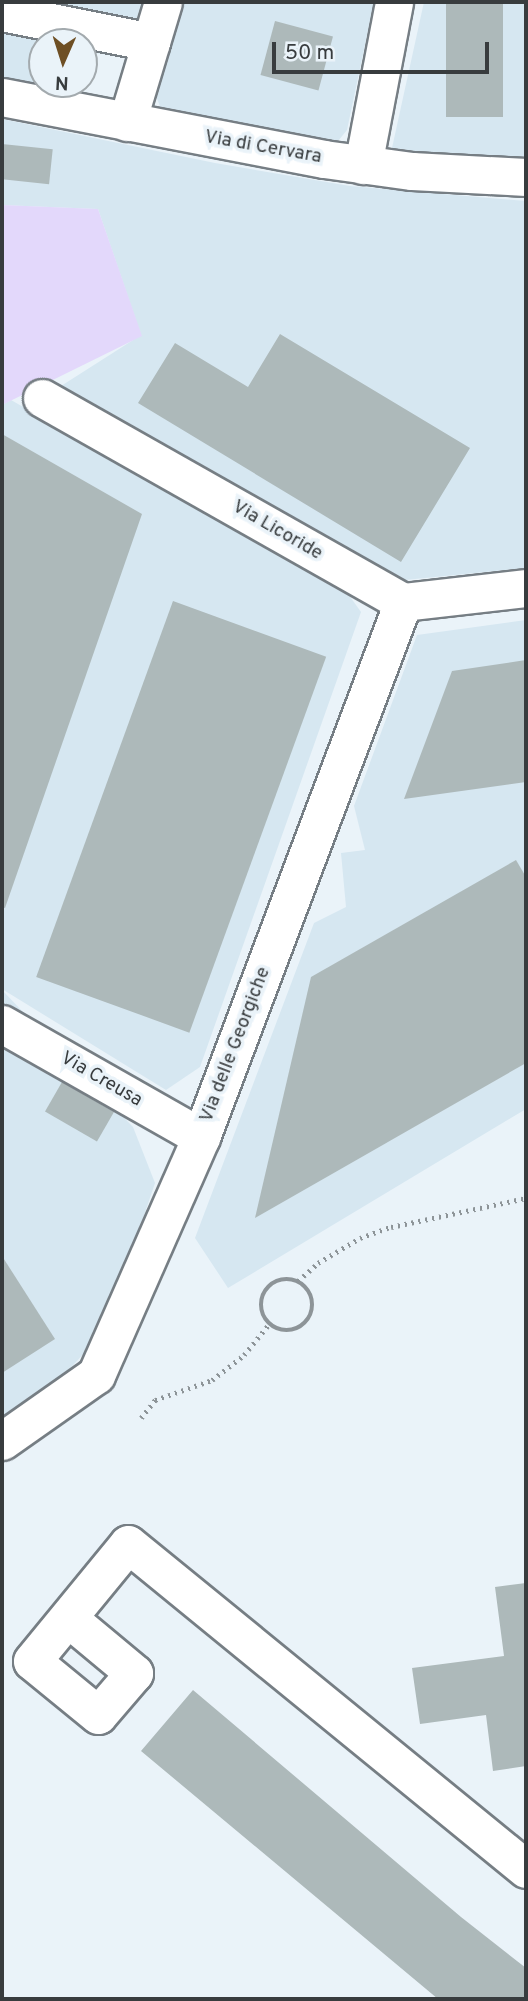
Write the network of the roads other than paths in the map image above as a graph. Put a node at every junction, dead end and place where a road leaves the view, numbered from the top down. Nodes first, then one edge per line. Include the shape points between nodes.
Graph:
1 (163, 2) edge
2 (394, 2) edge
3 (2, 12) edge
4 (151, 42) junction
5 (2, 97) edge
6 (127, 122) junction
7 (363, 165) junction
8 (526, 177) edge
9 (42, 398) dead end
10 (526, 587) edge
11 (403, 603) junction
12 (2, 1024) edge
13 (201, 1137) junction
14 (2, 1441) edge
15 (68, 1618) dead end
16 (526, 1869) edge

1 - 4 street
2 - 7 street
3 - 4 street
4 - 6 street
5 - 6 street, Via di Cervara
6 - 7 street, Via di Cervara
7 - 8 street, Via di Cervara
9 - 11 street, Via Licoride
10 - 11 street
11 - 13 street, Via delle Georgiche
12 - 13 street, Via Creusa
13 - 14 street, Via delle Georgiche via 96,1375
15 - 16 street via 128,1544

